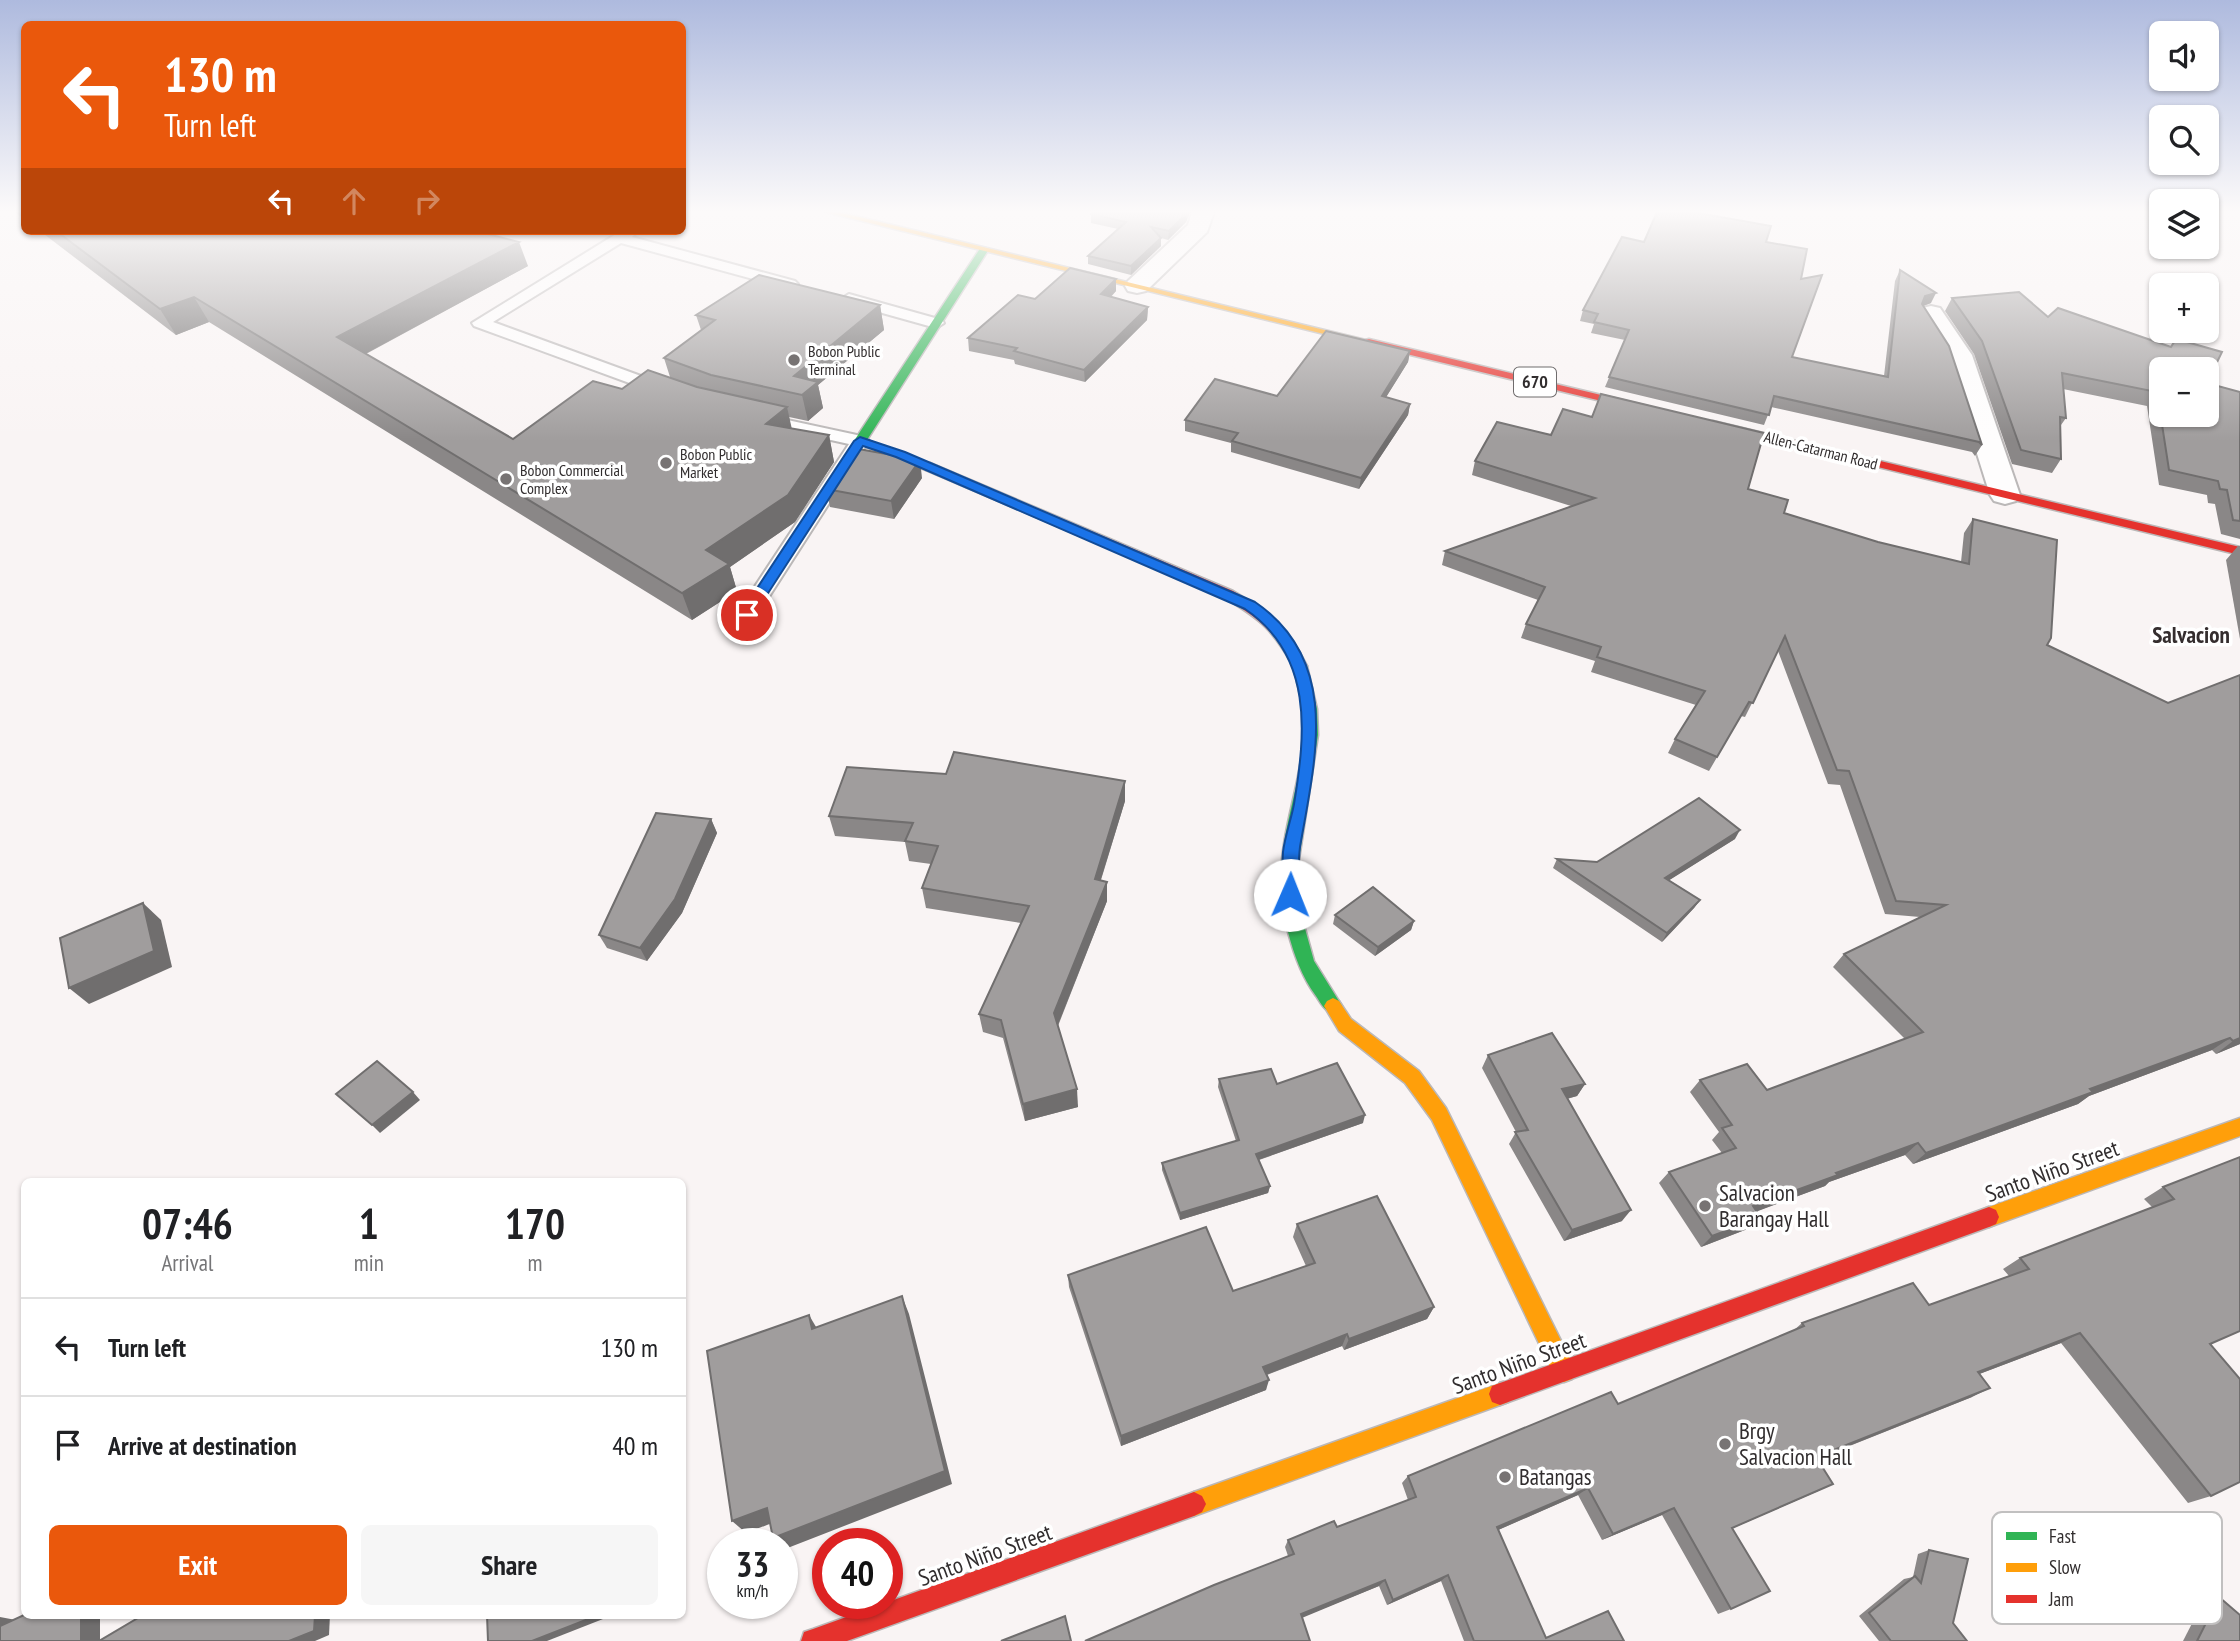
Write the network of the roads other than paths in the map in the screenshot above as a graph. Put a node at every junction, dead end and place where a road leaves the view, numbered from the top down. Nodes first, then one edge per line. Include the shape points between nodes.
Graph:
1 (537, 289) edge
2 (958, 289) edge
3 (1148, 289) edge
4 (831, 295) edge
5 (1931, 313) edge
6 (936, 323) junction
7 (684, 397) edge
8 (1666, 413) edge
9 (742, 414) edge
10 (1693, 420) edge
11 (860, 441) junction
12 (2005, 495) junction
13 (2240, 551) edge
14 (747, 615) dead end
15 (2240, 1127) edge
16 (1564, 1371) junction
17 (813, 1641) edge

1 - 7 lane via 480,323
2 - 6 street
3 - 8 street, 670
4 - 6 lane
5 - 12 street via 1959,355
6 - 11 street
9 - 11 lane
10 - 12 street, Allen-Catarman Road
11 - 14 lane
11 - 16 street via 1228,594 1268,618 1281,632 1299,664 1310,715 1289,880 1308,969 1345,1025 1412,1077 1439,1114
12 - 13 street, Allen-Catarman Road
15 - 16 street, Santo Niño Street
16 - 17 street, Santo Niño Street

